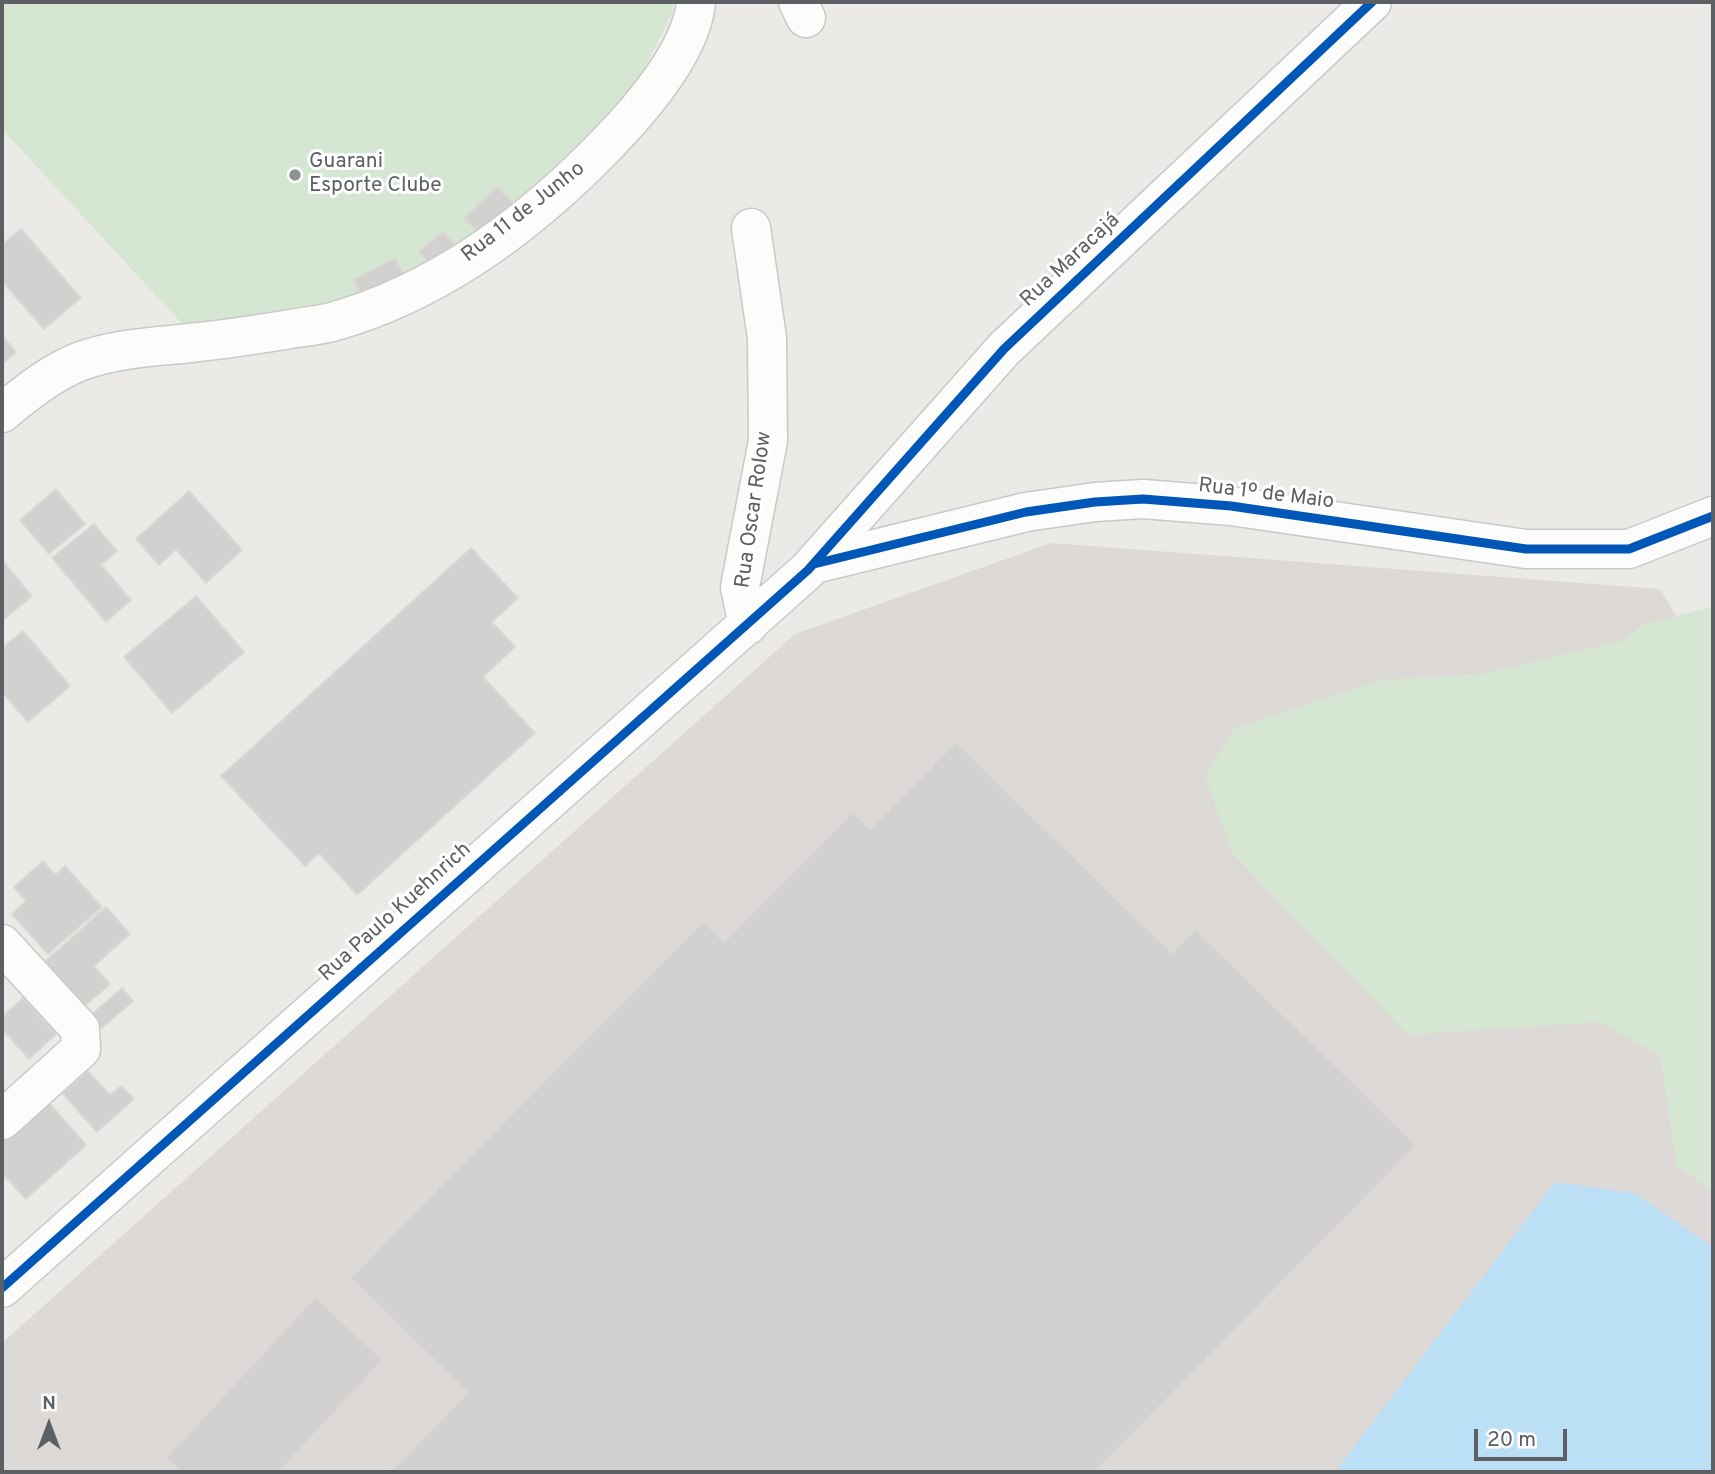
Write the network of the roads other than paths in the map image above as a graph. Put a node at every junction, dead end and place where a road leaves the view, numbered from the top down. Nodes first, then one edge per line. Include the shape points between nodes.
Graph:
1 (696, 2) edge
2 (1372, 2) edge
3 (751, 228) dead end
4 (2, 413) edge
5 (1713, 516) edge
6 (814, 564) junction
7 (748, 625) junction
8 (2, 944) edge
9 (2, 1120) edge
10 (2, 1288) edge

1 - 4 street, Rua 11 de Junho via 671,66 637,114 570,183 487,248 440,276 390,303 330,322 116,351 79,362
2 - 6 street, Rua Maracajá via 1004,349
3 - 7 street, Rua Oscar Rolow via 767,338 768,441 740,587
5 - 6 street, Rua 1º de Maio via 1629,549 1526,549 1231,506 1119,500 1026,512
6 - 7 street, Rua Paulo Kuehnrich
7 - 10 street, Rua Paulo Kuehnrich
8 - 9 street via 80,1029 82,1039 81,1049

